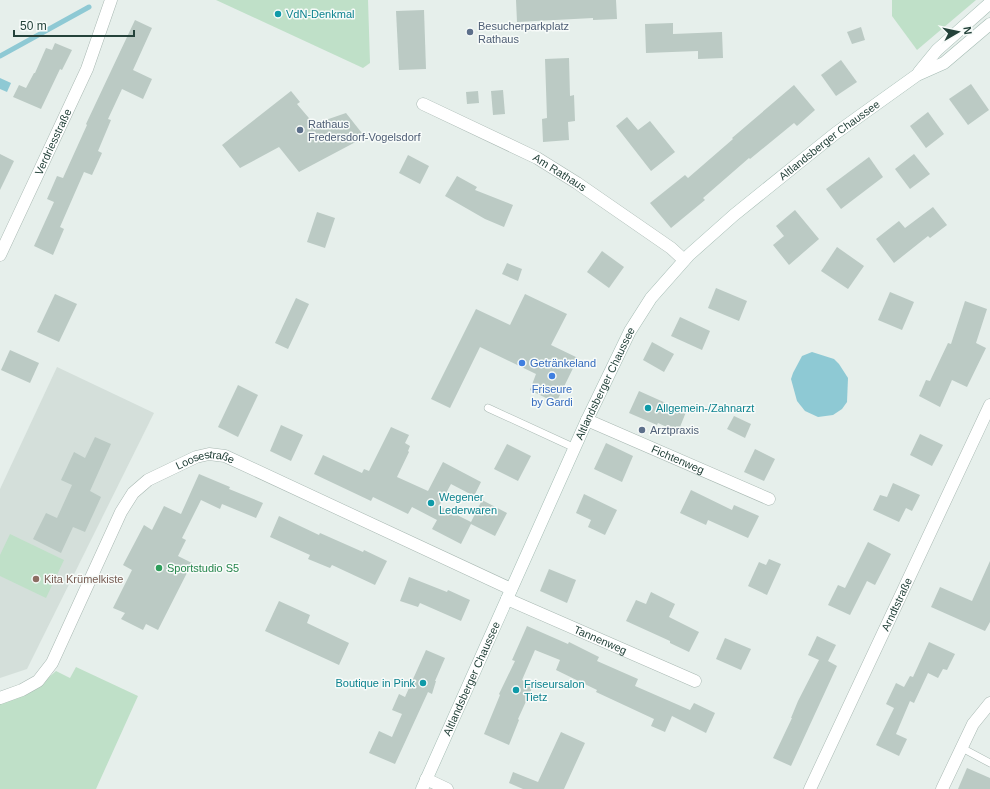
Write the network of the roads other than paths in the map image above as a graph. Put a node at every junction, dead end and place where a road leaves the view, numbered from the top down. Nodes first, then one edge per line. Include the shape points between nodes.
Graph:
1 (111, 0) edge
2 (990, 3) edge
3 (990, 24) edge
4 (917, 75) junction
5 (423, 104) dead end
6 (0, 255) edge
7 (684, 260) junction
8 (990, 405) edge
9 (488, 408) dead end
10 (588, 420) junction
11 (987, 422) edge
12 (575, 448) junction
13 (769, 500) dead end
14 (509, 594) junction
15 (695, 681) dead end
16 (0, 698) edge
17 (990, 703) edge
18 (962, 748) junction
19 (990, 763) edge
20 (424, 784) edge
21 (447, 789) edge
22 (810, 789) edge
23 (942, 789) edge

1 - 6 street, Verdriesstraße via 87,70
2 - 4 street, Altlandsberger Chaussee via 938,50
3 - 4 street, Altlandsberger Chaussee via 944,63
4 - 7 street, Altlandsberger Chaussee via 836,133 734,215
5 - 7 street, Am Rathaus via 558,171 671,248
7 - 10 street, Altlandsberger Chaussee via 651,298 630,330
8 - 11 street, Arndtstraße
9 - 12 lane
10 - 12 street, Altlandsberger Chaussee
10 - 13 street, Fichtenweg
11 - 22 street, Arndtstraße
12 - 14 street, Altlandsberger Chaussee
14 - 15 street, Tannenweg
14 - 16 street, Loosestraße via 225,456 209,454 196,457 148,480 133,493 121,512 52,663 38,681
14 - 20 street, Altlandsberger Chaussee
17 - 18 street via 973,724
18 - 19 lane
18 - 23 street
20 - 21 street

